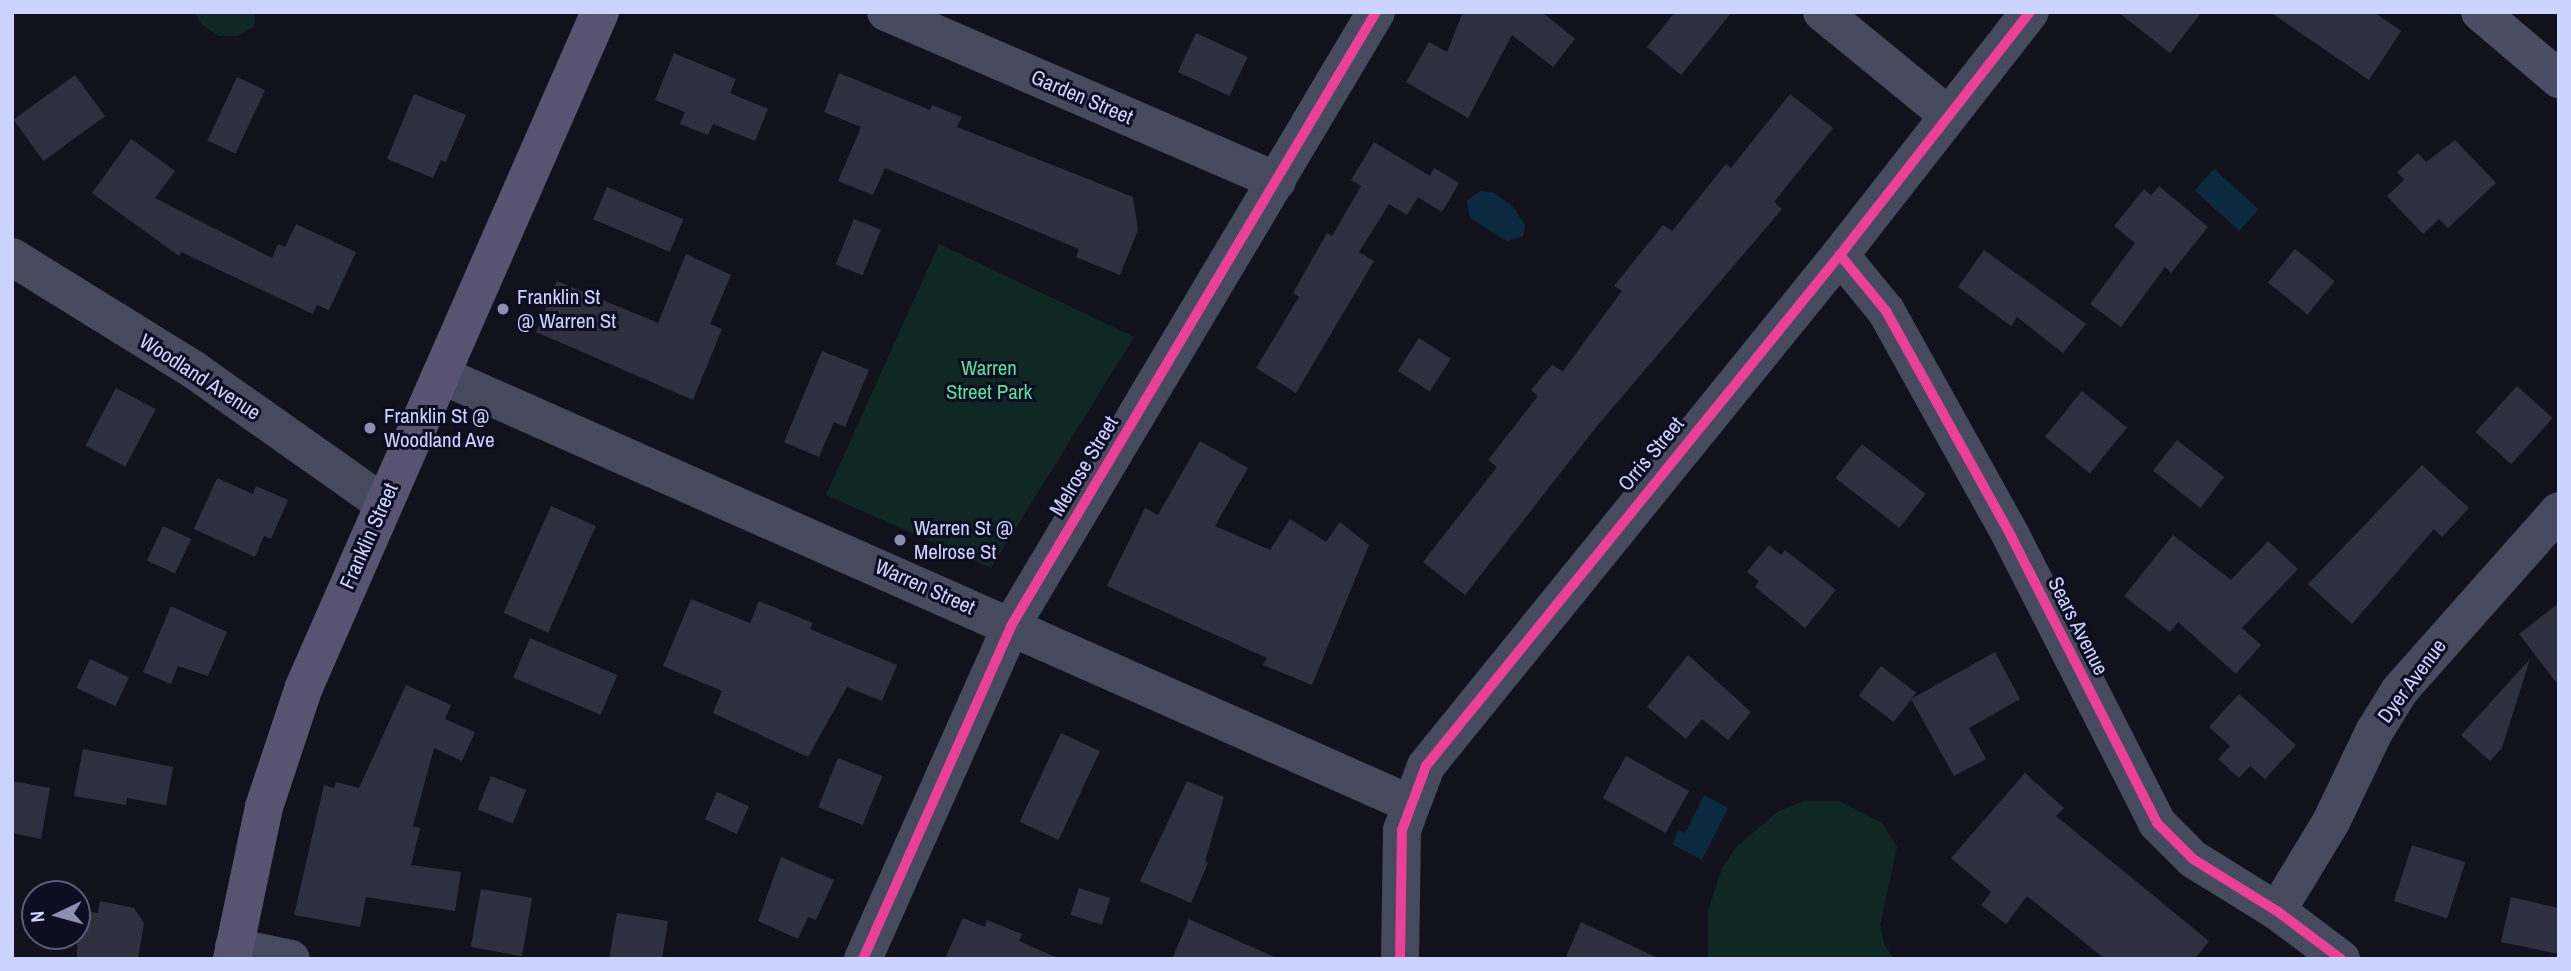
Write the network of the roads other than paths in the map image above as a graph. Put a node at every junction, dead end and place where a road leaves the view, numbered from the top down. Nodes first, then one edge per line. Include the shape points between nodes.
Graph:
1 (600, 12) edge
2 (886, 12) edge
3 (1376, 12) edge
4 (1822, 12) edge
5 (2030, 12) edge
6 (2480, 12) edge
7 (2559, 79) edge
8 (1948, 115) junction
9 (1277, 181) junction
10 (1840, 255) junction
11 (20, 271) edge
12 (441, 375) junction
13 (384, 504) junction
14 (2559, 511) edge
15 (1011, 626) junction
16 (1408, 803) junction
17 (2277, 911) junction
18 (233, 953) edge
19 (291, 959) edge
20 (863, 959) edge
21 (1400, 959) edge
22 (2341, 959) edge

1 - 12 main road, Franklin Street
2 - 9 street, Garden Street
3 - 9 street, Melrose Street
4 - 8 street
5 - 8 street, Orris Street
6 - 7 main road
8 - 10 street, Orris Street
9 - 15 street, Melrose Street
10 - 16 street, Orris Street via 1457,725 1426,766
10 - 17 street, Sears Avenue via 1893,323 2011,536 2157,823 2193,859
11 - 13 street, Woodland Avenue via 194,370
12 - 13 main road, Franklin Street
12 - 15 street, Warren Street
13 - 18 main road, Franklin Street via 288,729 264,807
14 - 17 street, Dyer Avenue via 2400,690 2374,732 2331,822
15 - 16 street, Warren Street
15 - 20 street, Melrose Street
16 - 21 street, Orris Street via 1401,840
17 - 22 street, Sears Avenue
18 - 19 street

